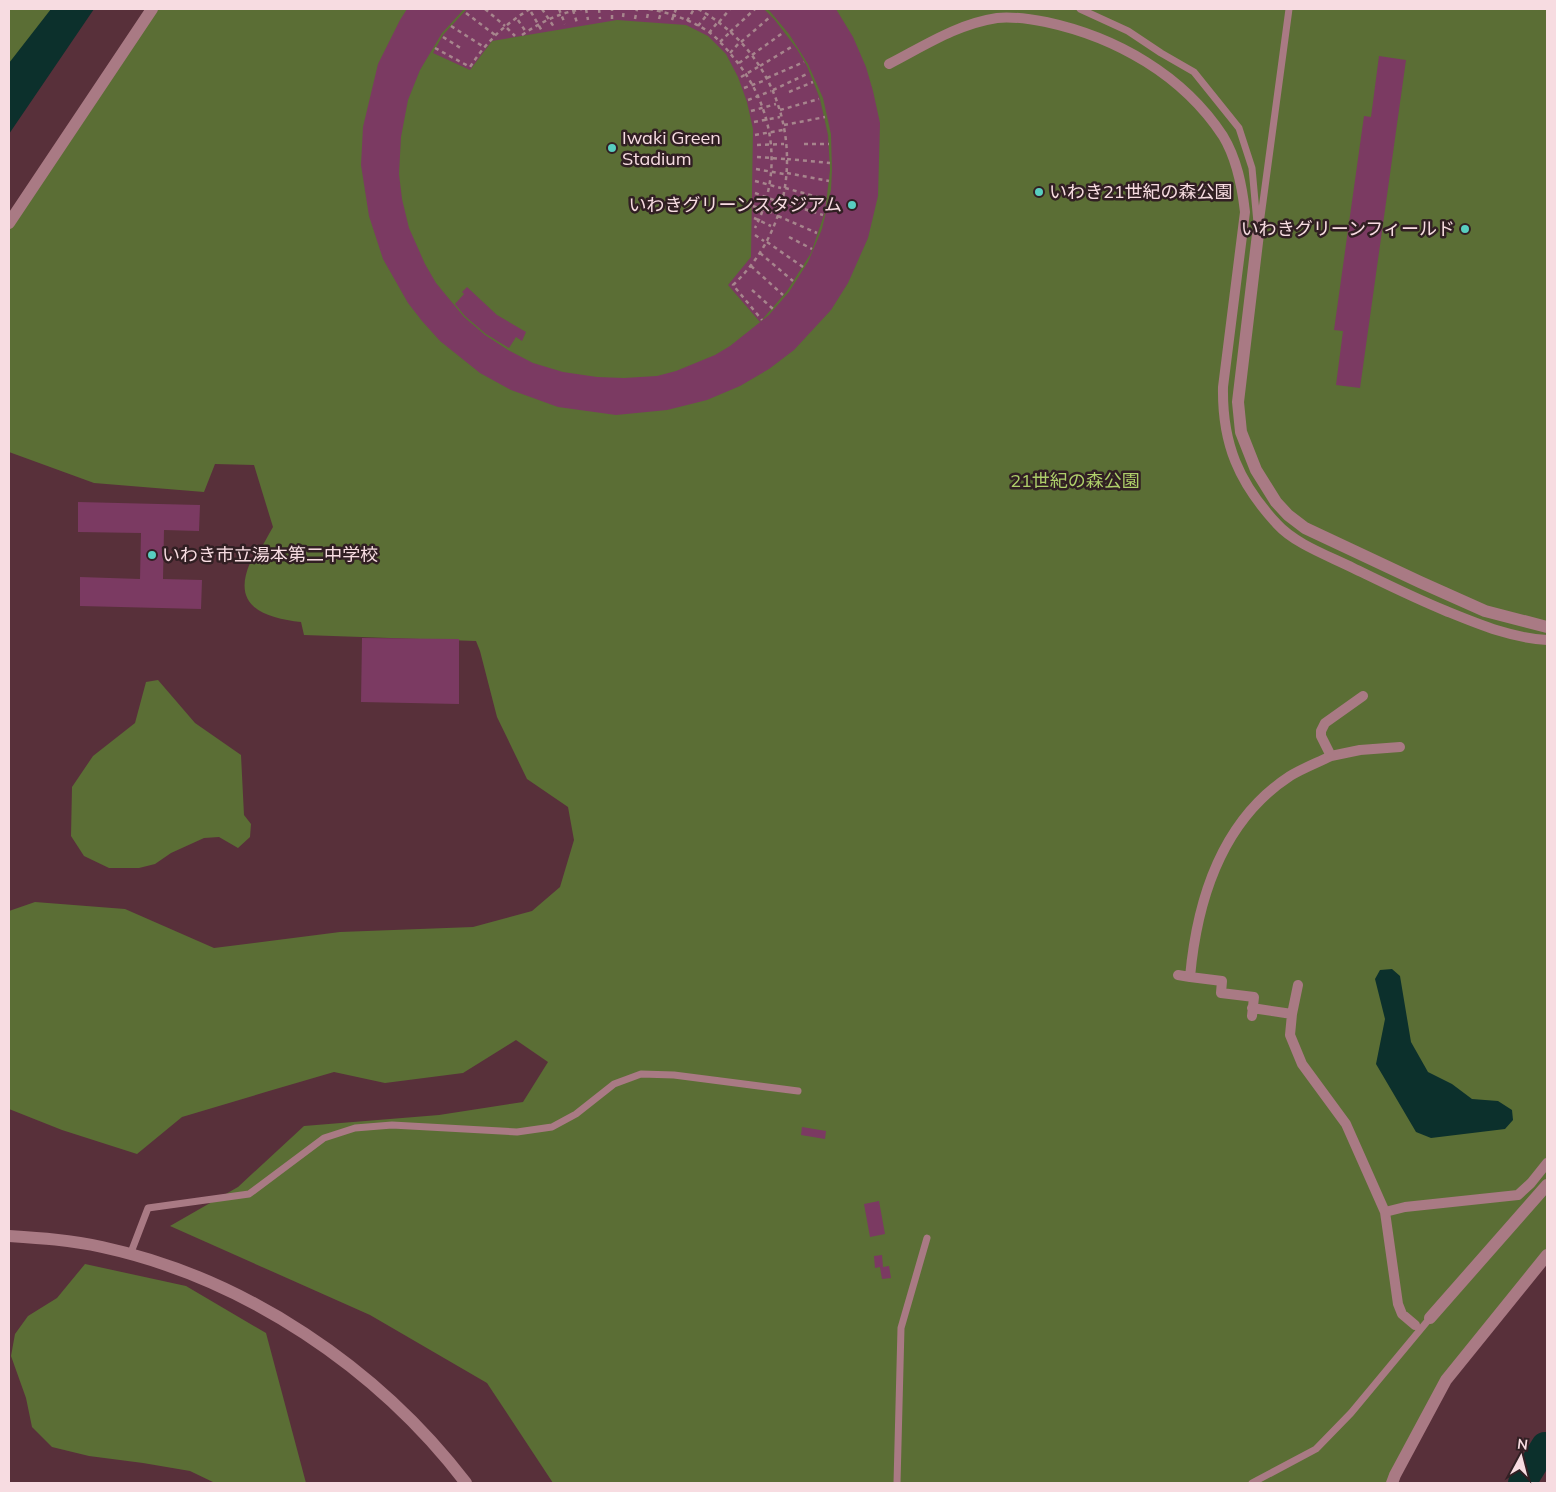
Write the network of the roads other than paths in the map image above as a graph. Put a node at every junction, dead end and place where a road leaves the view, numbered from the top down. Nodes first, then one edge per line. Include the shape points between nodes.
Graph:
1 (152, 9) edge
2 (1080, 9) edge
3 (1289, 9) edge
4 (889, 64) dead end
5 (9, 222) edge
6 (1258, 234) junction
7 (1547, 627) edge
8 (1547, 640) edge
9 (1363, 696) dead end
10 (1400, 747) dead end
11 (1331, 756) junction
12 (1178, 975) dead end
13 (1190, 977) junction
14 (1298, 985) dead end
15 (1292, 1014) junction
16 (798, 1091) dead end
17 (1547, 1162) edge
18 (1547, 1185) edge
19 (1385, 1212) junction
20 (9, 1236) edge
21 (927, 1238) dead end
22 (130, 1255) junction
23 (1547, 1255) edge
24 (1430, 1318) joint
25 (1415, 1325) dead end
26 (466, 1483) edge
27 (897, 1483) edge
28 (1252, 1483) edge
29 (1392, 1483) edge

1 - 5 street
2 - 6 lane via 1128,31 1194,72 1239,128 1252,168
3 - 6 lane
4 - 8 street via 967,24 998,18 1027,19 1084,32 1115,45 1152,64 1195,99 1224,138 1242,183 1245,212 1223,408 1229,444 1248,488 1278,526 1334,559 1471,622 1517,636
6 - 7 street via 1238,402 1241,432 1256,470 1276,502 1306,528 1420,582 1485,611
9 - 11 street via 1325,724 1321,731
10 - 11 street
11 - 13 street via 1273,789 1230,838 1206,888
12 - 13 street
13 - 15 street via 1222,981 1220,993 1254,997 1252,1012
14 - 15 street
15 - 19 street via 1290,1035 1302,1064 1346,1124
16 - 22 lane via 674,1075 641,1074 614,1084 576,1114 552,1127 516,1132 392,1126 356,1128 324,1138 249,1194 148,1208
17 - 19 street via 1518,1195
18 - 24 street
19 - 25 street via 1398,1304 1402,1314
20 - 22 street via 60,1239
21 - 27 lane via 901,1328
22 - 26 street via 208,1282 300,1331 344,1361 385,1396 422,1432
23 - 29 street via 1446,1380
24 - 28 lane via 1316,1449

